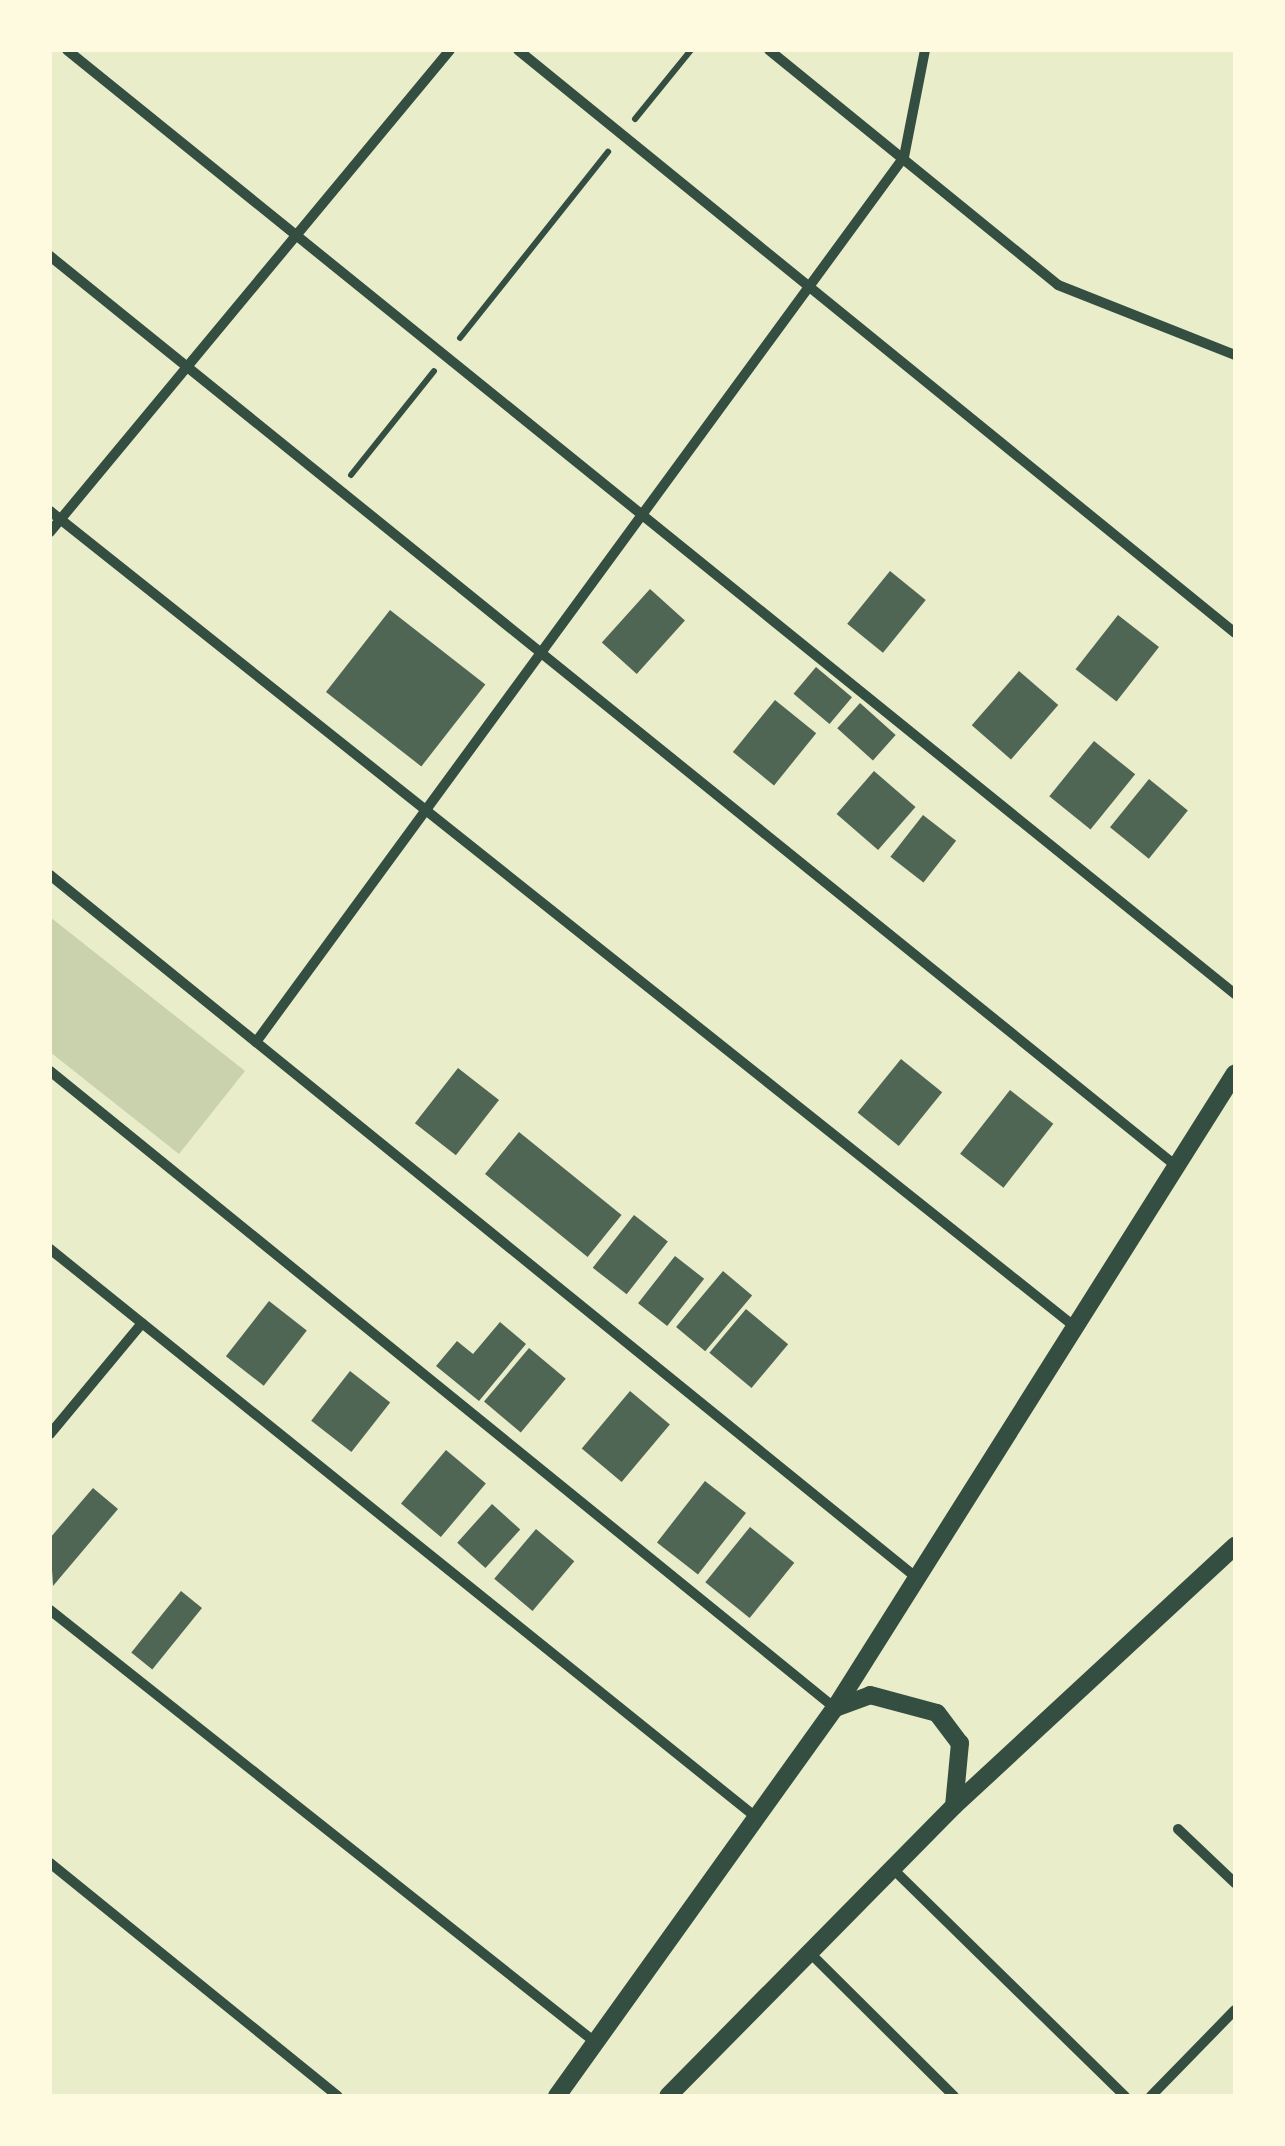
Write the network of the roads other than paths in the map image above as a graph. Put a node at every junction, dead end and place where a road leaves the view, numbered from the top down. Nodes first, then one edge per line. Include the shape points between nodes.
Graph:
1 (67, 50) edge
2 (450, 50) edge
3 (518, 50) edge
4 (769, 50) edge
5 (925, 50) edge
6 (904, 157) junction
7 (296, 235) junction
8 (50, 256) edge
9 (809, 288) junction
10 (1235, 355) edge
11 (187, 366) junction
12 (50, 511) edge
13 (642, 516) junction
14 (60, 519) junction
15 (50, 532) edge
16 (1235, 633) edge
17 (540, 651) junction
18 (427, 810) junction
19 (50, 874) edge
20 (1235, 994) edge
21 (256, 1042) junction
22 (50, 1071) edge
23 (1235, 1072) edge
24 (1176, 1166) junction
25 (50, 1249) edge
26 (142, 1323) junction
27 (1075, 1327) junction
28 (50, 1434) edge
29 (1235, 1546) edge
30 (917, 1578) junction
31 (50, 1610) edge
32 (835, 1708) junction
33 (954, 1806) junction
34 (752, 1814) junction
35 (1178, 1829) dead end
36 (50, 1864) edge
37 (895, 1871) junction
38 (1235, 1883) edge
39 (812, 1955) junction
40 (1235, 2010) edge
41 (591, 2039) junction
42 (338, 2096) edge
43 (558, 2096) edge
44 (668, 2096) edge
45 (954, 2096) edge
46 (1125, 2096) edge
47 (1151, 2096) edge

1 - 7 street
2 - 7 street
3 - 9 street
4 - 6 street
5 - 6 street
6 - 9 street
6 - 10 street via 1058,284
7 - 11 street
7 - 13 street
8 - 11 street
9 - 13 street
9 - 16 street
11 - 14 street
11 - 17 street
12 - 14 street
13 - 17 street
13 - 20 street
14 - 15 street
14 - 18 street
17 - 18 street
17 - 24 street
18 - 21 street
18 - 27 street
19 - 21 street
21 - 30 street
22 - 32 street
23 - 24 street
24 - 27 street
25 - 26 street
26 - 28 street
26 - 34 street
27 - 30 street
29 - 33 street
30 - 32 street
31 - 41 street
32 - 33 street via 870,1695 937,1713 960,1744
32 - 34 street
33 - 37 street
34 - 41 street
35 - 38 street
36 - 42 street
37 - 39 street
37 - 46 street
39 - 44 street
39 - 45 street
40 - 47 street
41 - 43 street

